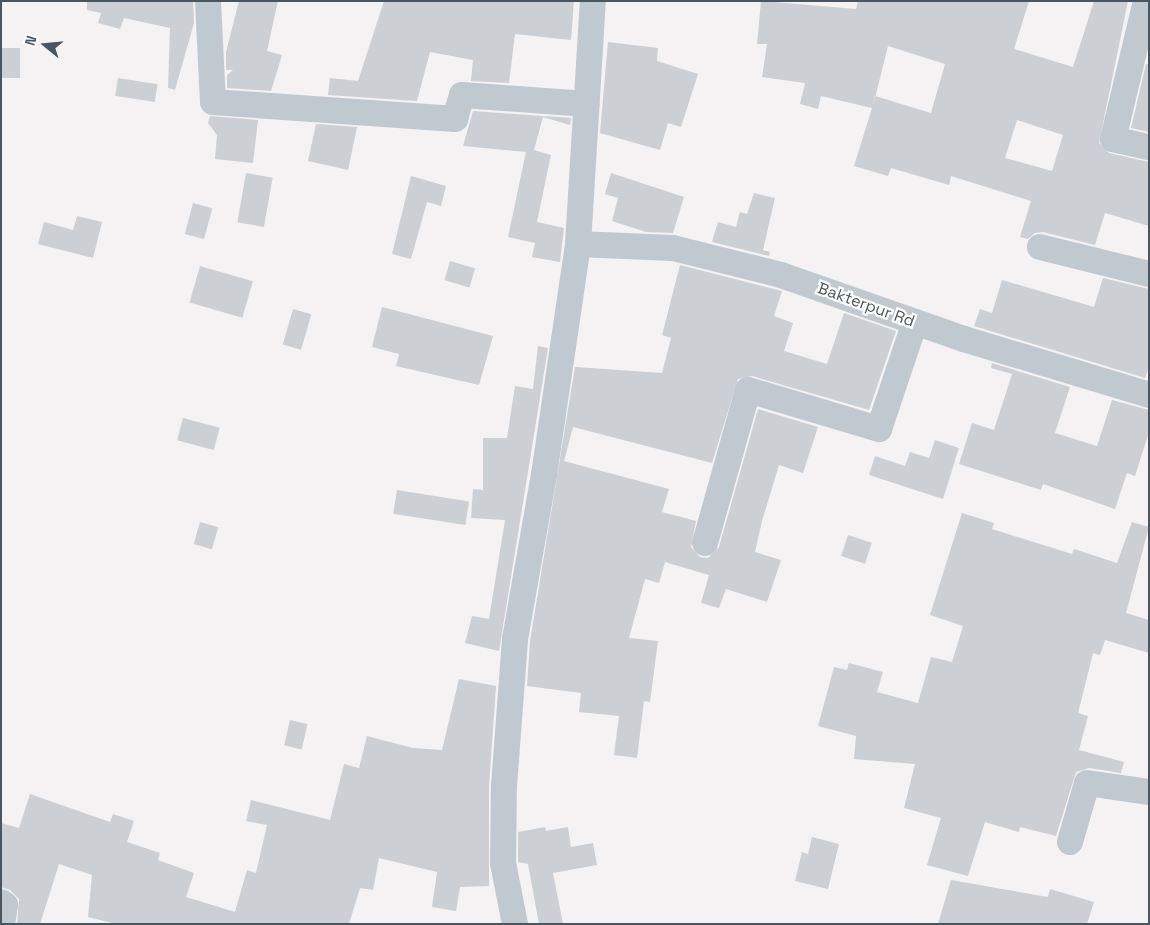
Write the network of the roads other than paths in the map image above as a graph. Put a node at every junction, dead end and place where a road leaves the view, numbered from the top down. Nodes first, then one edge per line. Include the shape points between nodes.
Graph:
1 (208, 1) edge
2 (593, 1) edge
3 (1146, 1) edge
4 (587, 104) junction
5 (1149, 147) edge
6 (578, 244) junction
7 (1040, 247) dead end
8 (1149, 274) edge
9 (915, 322) junction
10 (1149, 395) edge
11 (705, 543) dead end
12 (1149, 792) edge
13 (1070, 842) dead end
14 (1, 902) edge
15 (2, 924) edge
16 (515, 924) edge

1 - 4 street via 213,102 454,119 462,94
2 - 4 street
3 - 5 street via 1112,139
4 - 6 street
6 - 9 street, Bakterpur Rd via 673,248 781,274
6 - 16 street via 544,474 515,639 504,786 503,863
7 - 8 street
9 - 10 street, Bakterpur Rd
9 - 11 street via 879,429 748,390
12 - 13 street via 1087,783
14 - 15 street via 5,905

